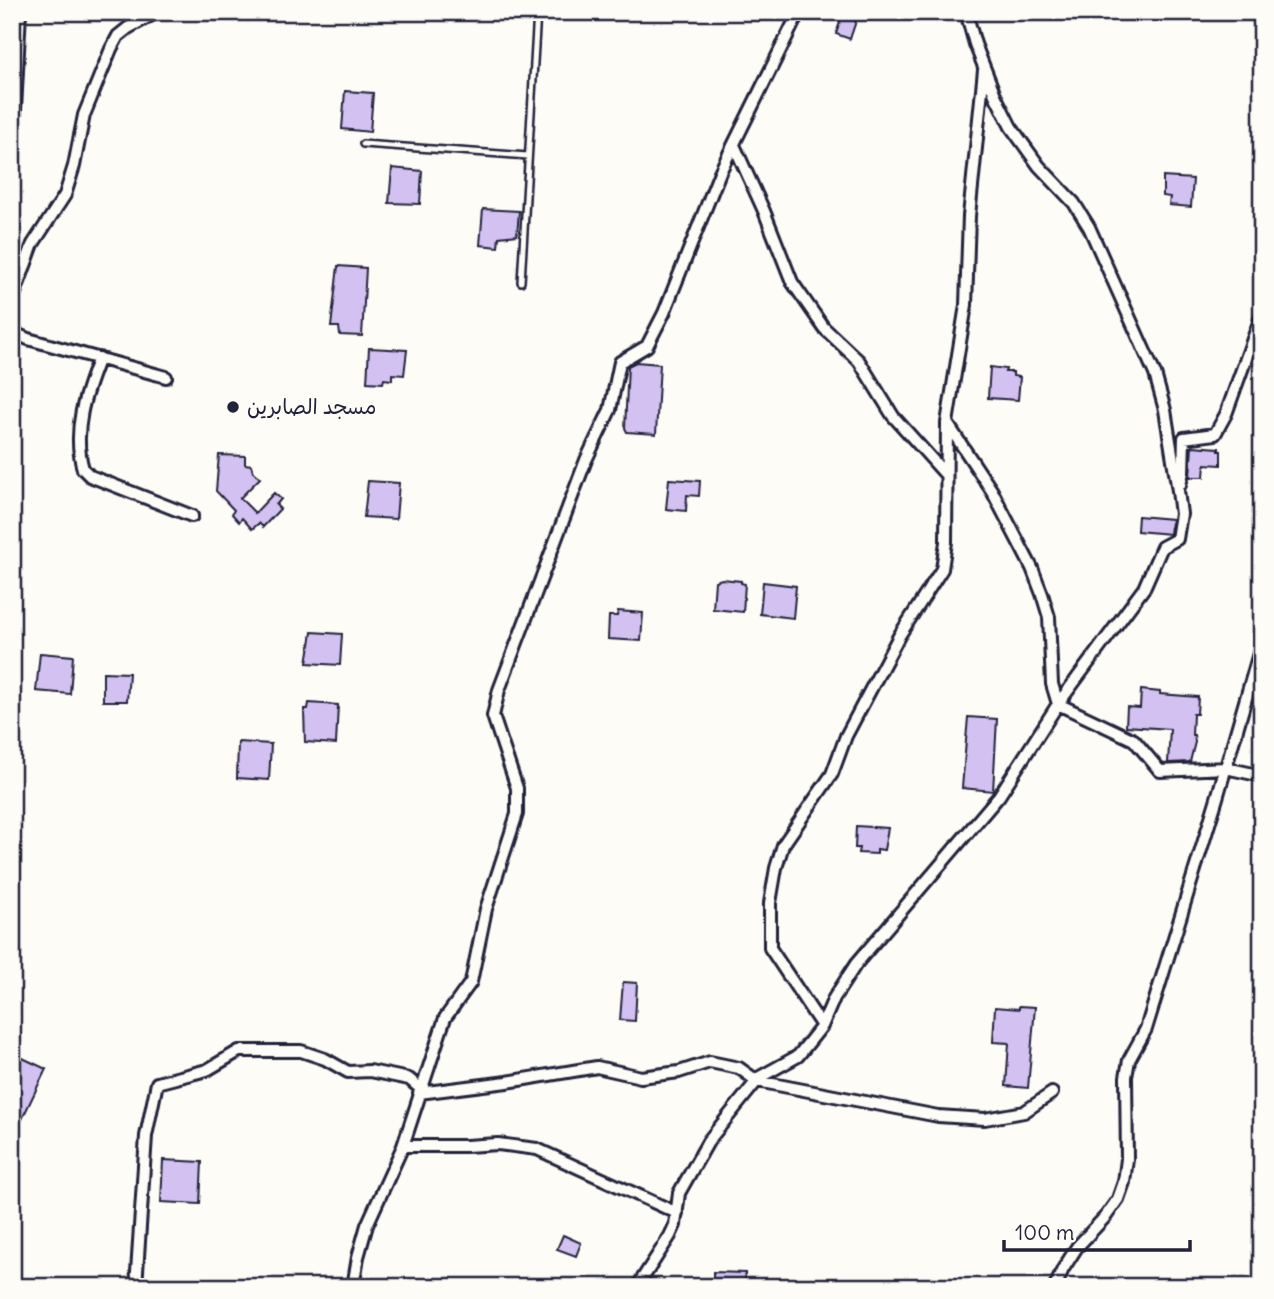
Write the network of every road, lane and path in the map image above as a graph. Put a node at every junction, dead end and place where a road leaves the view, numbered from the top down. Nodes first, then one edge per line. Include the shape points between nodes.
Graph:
1 (20, 12) edge
2 (157, 12) edge
3 (537, 12) edge
4 (799, 12) edge
5 (966, 12) edge
6 (985, 68) junction
7 (363, 144) dead end
8 (734, 145) junction
9 (528, 156) junction
10 (12, 167) edge
11 (521, 282) dead end
12 (12, 301) edge
13 (1262, 314) edge
14 (12, 332) edge
15 (99, 358) junction
16 (166, 377) dead end
17 (947, 423) junction
18 (946, 475) junction
19 (1178, 491) junction
20 (192, 516) dead end
21 (1262, 643) edge
22 (1058, 704) junction
23 (1226, 768) junction
24 (1262, 775) edge
25 (822, 1026) junction
26 (757, 1081) junction
27 (420, 1091) junction
28 (1052, 1093) dead end
29 (403, 1146) junction
30 (677, 1213) junction
31 (136, 1287) edge
32 (353, 1287) edge
33 (637, 1287) edge
34 (1055, 1287) edge

1 - 10 street
2 - 12 street via 118,36 111,49 84,115 65,195 33,244
3 - 9 lane
4 - 8 street
5 - 6 street
6 - 17 street via 969,216 966,305
6 - 19 street via 1011,127 1074,204 1099,250 1155,374
7 - 9 lane
8 - 18 street via 792,282 824,328 859,361 893,416
8 - 27 street via 647,346 620,362 610,410 586,460 499,690 493,716 517,788 517,814 486,909 471,982 445,1018
9 - 11 lane
13 - 19 street via 1215,434 1184,438
14 - 15 street
15 - 16 street
15 - 20 street via 82,407 83,469 90,476
17 - 18 street
17 - 22 street via 992,491 1032,568 1049,617 1052,684
18 - 25 street via 942,569 855,717 832,774 789,834 776,868 770,948
19 - 22 street via 1177,539 1162,547 1144,588
21 - 23 street
22 - 23 street via 1134,740 1160,771
22 - 25 street via 999,796 856,964
23 - 24 street
23 - 34 street via 1146,1029 1129,1060 1124,1182 1118,1199 1077,1247
25 - 26 street via 798,1056
26 - 27 street via 739,1068 710,1062 641,1077 597,1067
26 - 28 street via 938,1116 985,1119 1024,1112
26 - 30 street via 709,1140 679,1193
27 - 29 street
27 - 31 street via 409,1079 370,1071 348,1072 301,1051 239,1051 207,1070 157,1083 146,1136
29 - 30 street via 498,1144 537,1149
29 - 32 street via 367,1225
30 - 33 street via 670,1236

